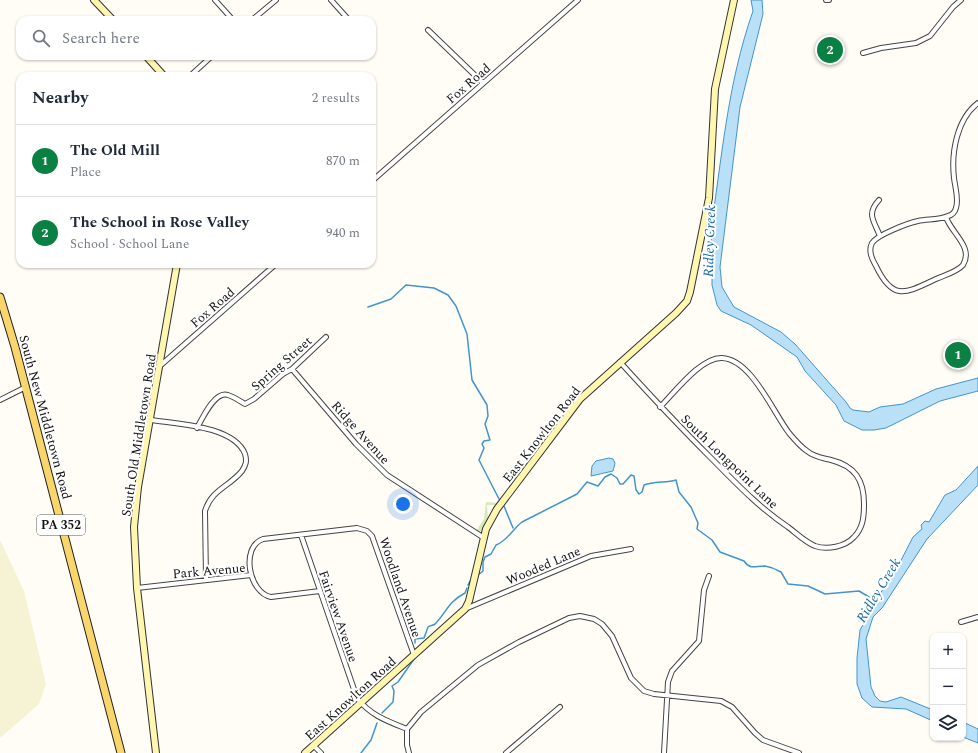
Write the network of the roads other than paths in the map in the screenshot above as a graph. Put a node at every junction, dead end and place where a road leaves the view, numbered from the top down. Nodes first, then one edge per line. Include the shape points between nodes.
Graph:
1 (94, 0) edge
2 (215, 0) edge
3 (276, 0) edge
4 (331, 0) edge
5 (578, 0) edge
6 (734, 0) edge
7 (826, 0) edge
8 (829, 0) edge
9 (962, 0) edge
10 (109, 16) edge
11 (230, 16) edge
12 (257, 16) edge
13 (345, 16) edge
14 (428, 30) dead end
15 (863, 54) dead end
16 (150, 60) edge
17 (208, 60) edge
18 (160, 72) edge
19 (194, 72) edge
20 (483, 83) junction
21 (978, 103) edge
22 (376, 177) edge
23 (879, 200) dead end
24 (946, 217) junction
25 (880, 236) junction
26 (176, 268) edge
27 (271, 268) edge
28 (0, 297) edge
29 (326, 337) dead end
30 (620, 362) junction
31 (161, 365) junction
32 (292, 369) junction
33 (26, 387) junction
34 (0, 400) edge
35 (660, 407) junction
36 (151, 420) junction
37 (197, 428) junction
38 (300, 535) junction
39 (484, 538) junction
40 (631, 549) dead end
41 (252, 575) junction
42 (709, 576) dead end
43 (206, 580) junction
44 (137, 588) junction
45 (320, 591) junction
46 (465, 609) junction
47 (978, 617) edge
48 (961, 622) dead end
49 (414, 655) junction
50 (667, 695) junction
51 (361, 703) junction
52 (560, 707) dead end
53 (407, 729) junction
54 (313, 745) junction
55 (121, 753) edge
56 (156, 753) edge
57 (305, 753) edge
58 (321, 753) edge
59 (410, 753) edge
60 (506, 753) edge
61 (664, 753) edge
62 (799, 753) edge

1 - 10 main road
2 - 11 street
3 - 12 street
4 - 13 street
5 - 20 street, Fox Road
6 - 30 main road, East Knowlton Road via 715,89 709,198 690,292 687,301 676,312
7 - 8 street
9 - 15 street via 953,7 930,36 916,43 881,48
14 - 20 street
16 - 18 main road
17 - 19 street
20 - 22 street, Fox Road
21 - 24 street via 965,116 959,132 954,161 957,207
23 - 25 street via 872,206 871,214
24 - 25 street via 912,222
24 - 25 street via 950,228 959,237 966,251 964,264 959,269 910,290 896,290 882,279 870,252 872,242
26 - 31 main road, South Old Middletown Road
27 - 31 street, Fox Road
28 - 33 main road, South New Middletown Road / PA 352
29 - 32 street, Spring Street
30 - 35 street, South Longpoint Lane
30 - 39 main road, East Knowlton Road via 580,399 558,427 494,514
31 - 36 main road, South Old Middletown Road
32 - 37 street, Spring Street via 245,404 227,394 221,395 214,400
32 - 39 street, Ridge Avenue via 356,444 387,475
33 - 34 street
33 - 55 main road, South New Middletown Road / PA 352
35 - 35 street, South Longpoint Lane via 711,358 735,361 753,379 790,433 807,452 845,464 854,470 864,495 864,512 859,530 853,539 833,547 814,545 768,514
36 - 37 street
36 - 44 main road, South Old Middletown Road via 138,487 134,526
37 - 43 street via 224,433 236,440 242,448 246,464 234,479 208,500 205,511
38 - 41 street, Woodland Avenue via 256,541 250,554
38 - 45 street, Fairview Avenue
38 - 49 street, Woodland Avenue via 357,528 367,531 372,536
39 - 46 main road, East Knowlton Road
40 - 46 street, Wooded Lane via 591,556
41 - 43 street, Park Avenue
41 - 45 street, Park Avenue via 264,596
42 - 50 street via 704,590 699,641 672,671
43 - 44 street, Park Avenue
44 - 56 main road, South Old Middletown Road
45 - 51 street, Fairview Avenue via 357,698
46 - 49 main road, East Knowlton Road
47 - 48 street
49 - 51 main road, East Knowlton Road
50 - 53 street via 644,691 637,686 608,630 594,619 580,616 569,618 519,642 478,665 421,711
50 - 61 street
50 - 62 street via 721,701 732,707 763,740
51 - 53 street via 381,719
51 - 54 main road, East Knowlton Road
52 - 60 street
53 - 59 street
54 - 57 main road, East Knowlton Road
54 - 58 street

